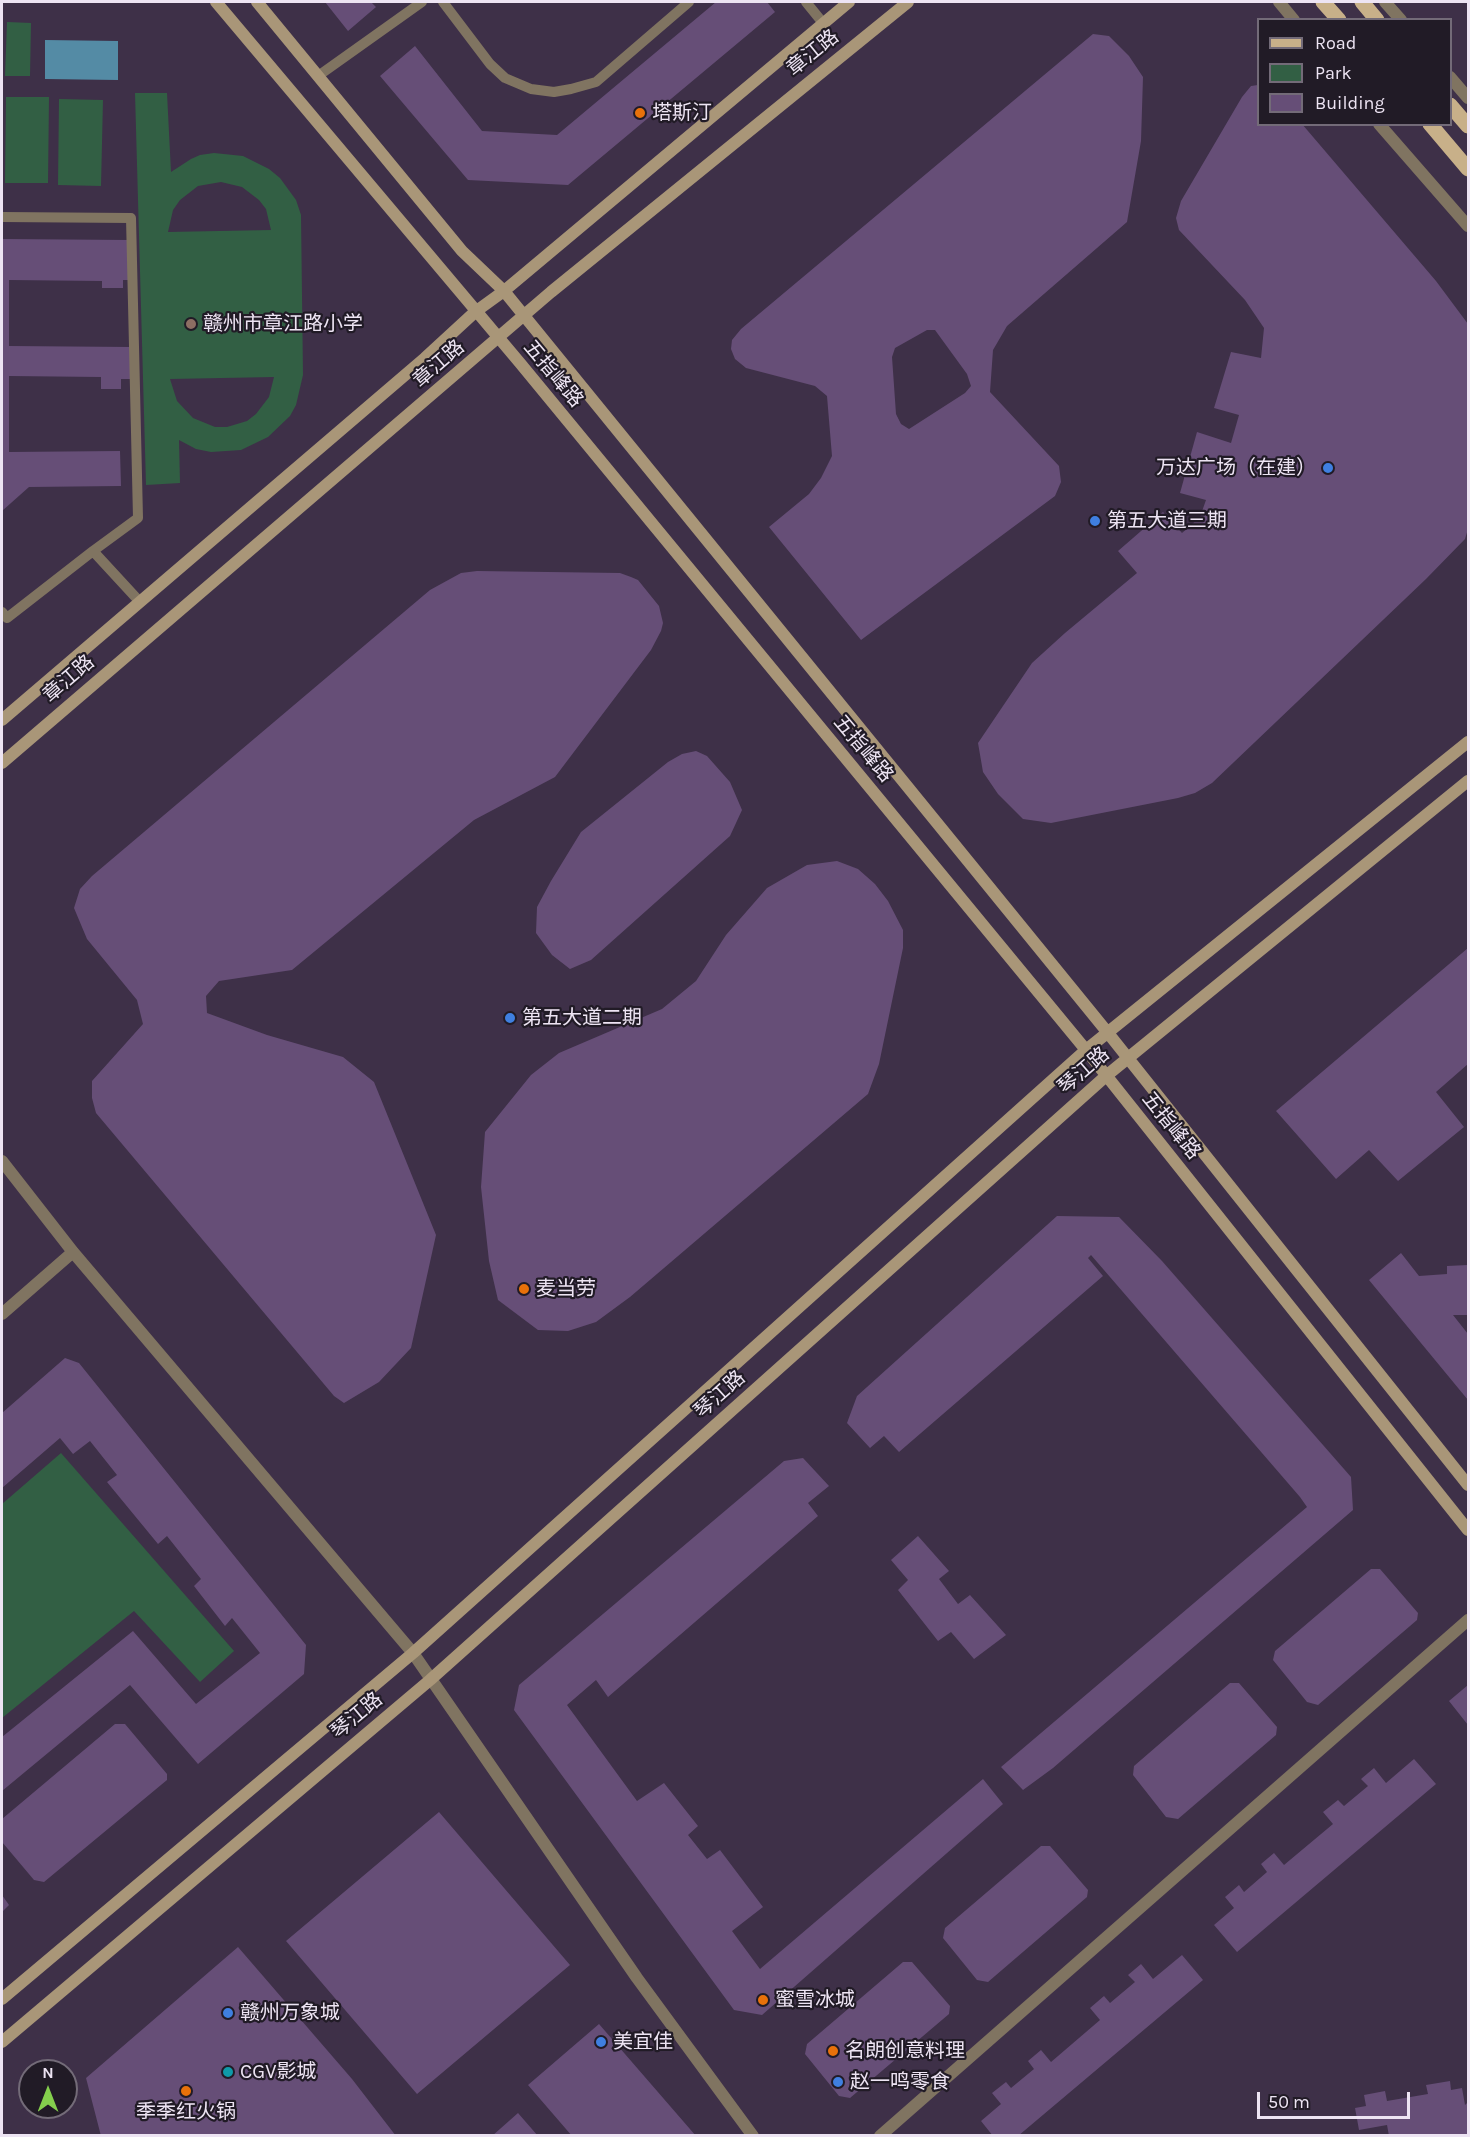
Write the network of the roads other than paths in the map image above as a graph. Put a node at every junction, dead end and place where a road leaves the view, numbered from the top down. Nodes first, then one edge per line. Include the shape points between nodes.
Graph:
1 (216, 2) edge
2 (257, 2) edge
3 (422, 2) edge
4 (443, 2) edge
5 (689, 2) edge
6 (806, 2) edge
7 (849, 2) edge
8 (908, 2) edge
9 (1279, 2) edge
10 (1323, 2) edge
11 (1362, 2) edge
12 (1385, 2) edge
13 (1292, 18) edge
14 (1337, 18) edge
15 (1375, 18) edge
16 (1399, 18) edge
17 (823, 23) junction
18 (318, 76) junction
19 (1452, 78) edge
20 (1468, 98) edge
21 (1452, 107) edge
22 (1381, 126) edge
23 (1432, 126) edge
24 (1468, 126) edge
25 (1468, 170) edge
26 (2, 217) edge
27 (1468, 226) edge
28 (504, 291) junction
29 (475, 312) junction
30 (523, 315) junction
31 (498, 339) junction
32 (93, 551) junction
33 (140, 602) junction
34 (2, 612) edge
35 (2, 720) edge
36 (1468, 742) edge
37 (2, 763) edge
38 (1468, 781) edge
39 (1108, 1033) junction
40 (1086, 1050) junction
41 (1129, 1058) junction
42 (1106, 1076) junction
43 (2, 1161) edge
44 (73, 1252) junction
45 (2, 1314) edge
46 (1468, 1485) edge
47 (1468, 1530) edge
48 (1468, 1620) edge
49 (413, 1653) junction
50 (430, 1680) junction
51 (2, 1999) edge
52 (2, 2042) edge
53 (753, 2136) edge
54 (880, 2136) edge

1 - 29 main road, 五指峰路
2 - 18 main road, 五指峰路
3 - 18 lane
4 - 5 lane via 505,78 531,89 554,92 596,82
6 - 17 lane
7 - 17 main road, 章江路
8 - 30 main road, 章江路
9 - 13 street
10 - 14 main road
11 - 15 main road
12 - 16 street
17 - 28 main road, 章江路
18 - 28 main road, 五指峰路 via 462,251
19 - 20 street
21 - 24 main road
22 - 27 street
23 - 25 main road
26 - 32 lane via 130,218 138,518
28 - 29 main road, 章江路
28 - 30 main road, 五指峰路
29 - 31 main road, 五指峰路
29 - 33 main road, 章江路
30 - 31 main road, 章江路
30 - 39 main road, 五指峰路
31 - 37 main road, 章江路
31 - 40 main road, 五指峰路
32 - 33 lane
32 - 34 lane via 7,618
33 - 35 main road, 章江路
36 - 39 main road, 琴江路
38 - 41 main road, 琴江路
39 - 40 main road, 琴江路
39 - 41 main road, 五指峰路
40 - 42 main road, 五指峰路
40 - 49 main road, 琴江路
41 - 42 main road, 琴江路
41 - 46 main road, 五指峰路
42 - 47 main road, 五指峰路
42 - 50 main road, 琴江路
43 - 44 street
44 - 45 street
44 - 49 street
48 - 54 street
49 - 50 street
49 - 51 main road, 琴江路
50 - 52 main road, 琴江路
50 - 53 street via 637,1978

